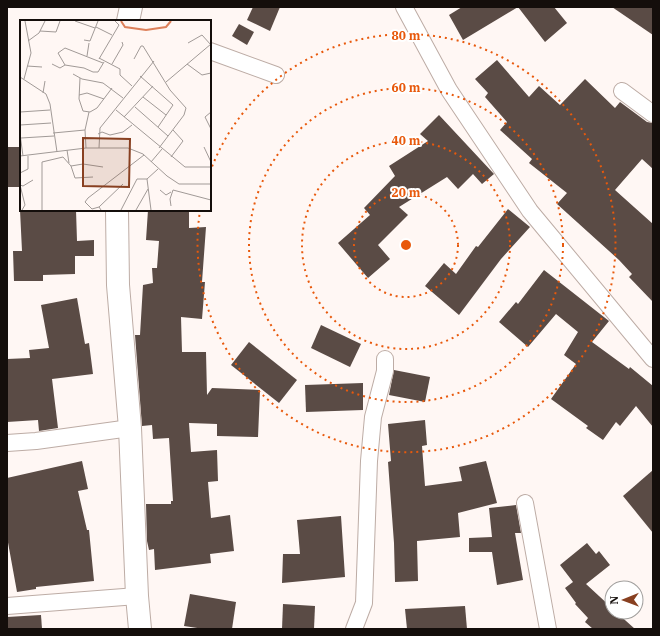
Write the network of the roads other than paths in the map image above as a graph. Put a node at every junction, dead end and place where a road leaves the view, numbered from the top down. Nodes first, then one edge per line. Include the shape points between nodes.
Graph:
1 (131, 7) edge
2 (404, 7) edge
3 (128, 20) edge
4 (211, 51) edge
5 (276, 75) dead end
6 (622, 90) dead end
7 (653, 114) edge
8 (117, 211) edge
9 (385, 359) dead end
10 (653, 359) edge
11 (130, 428) junction
12 (7, 442) edge
13 (525, 503) dead end
14 (137, 596) junction
15 (7, 606) edge
16 (140, 629) edge
17 (354, 629) edge
18 (548, 629) edge

1 - 3 street
2 - 10 street via 449,90 530,211
4 - 5 street
6 - 7 street
8 - 11 street via 118,285
9 - 17 street via 385,371 373,417 369,461 364,603
11 - 12 street via 36,441
11 - 14 street
13 - 18 street
14 - 15 street
14 - 16 street

